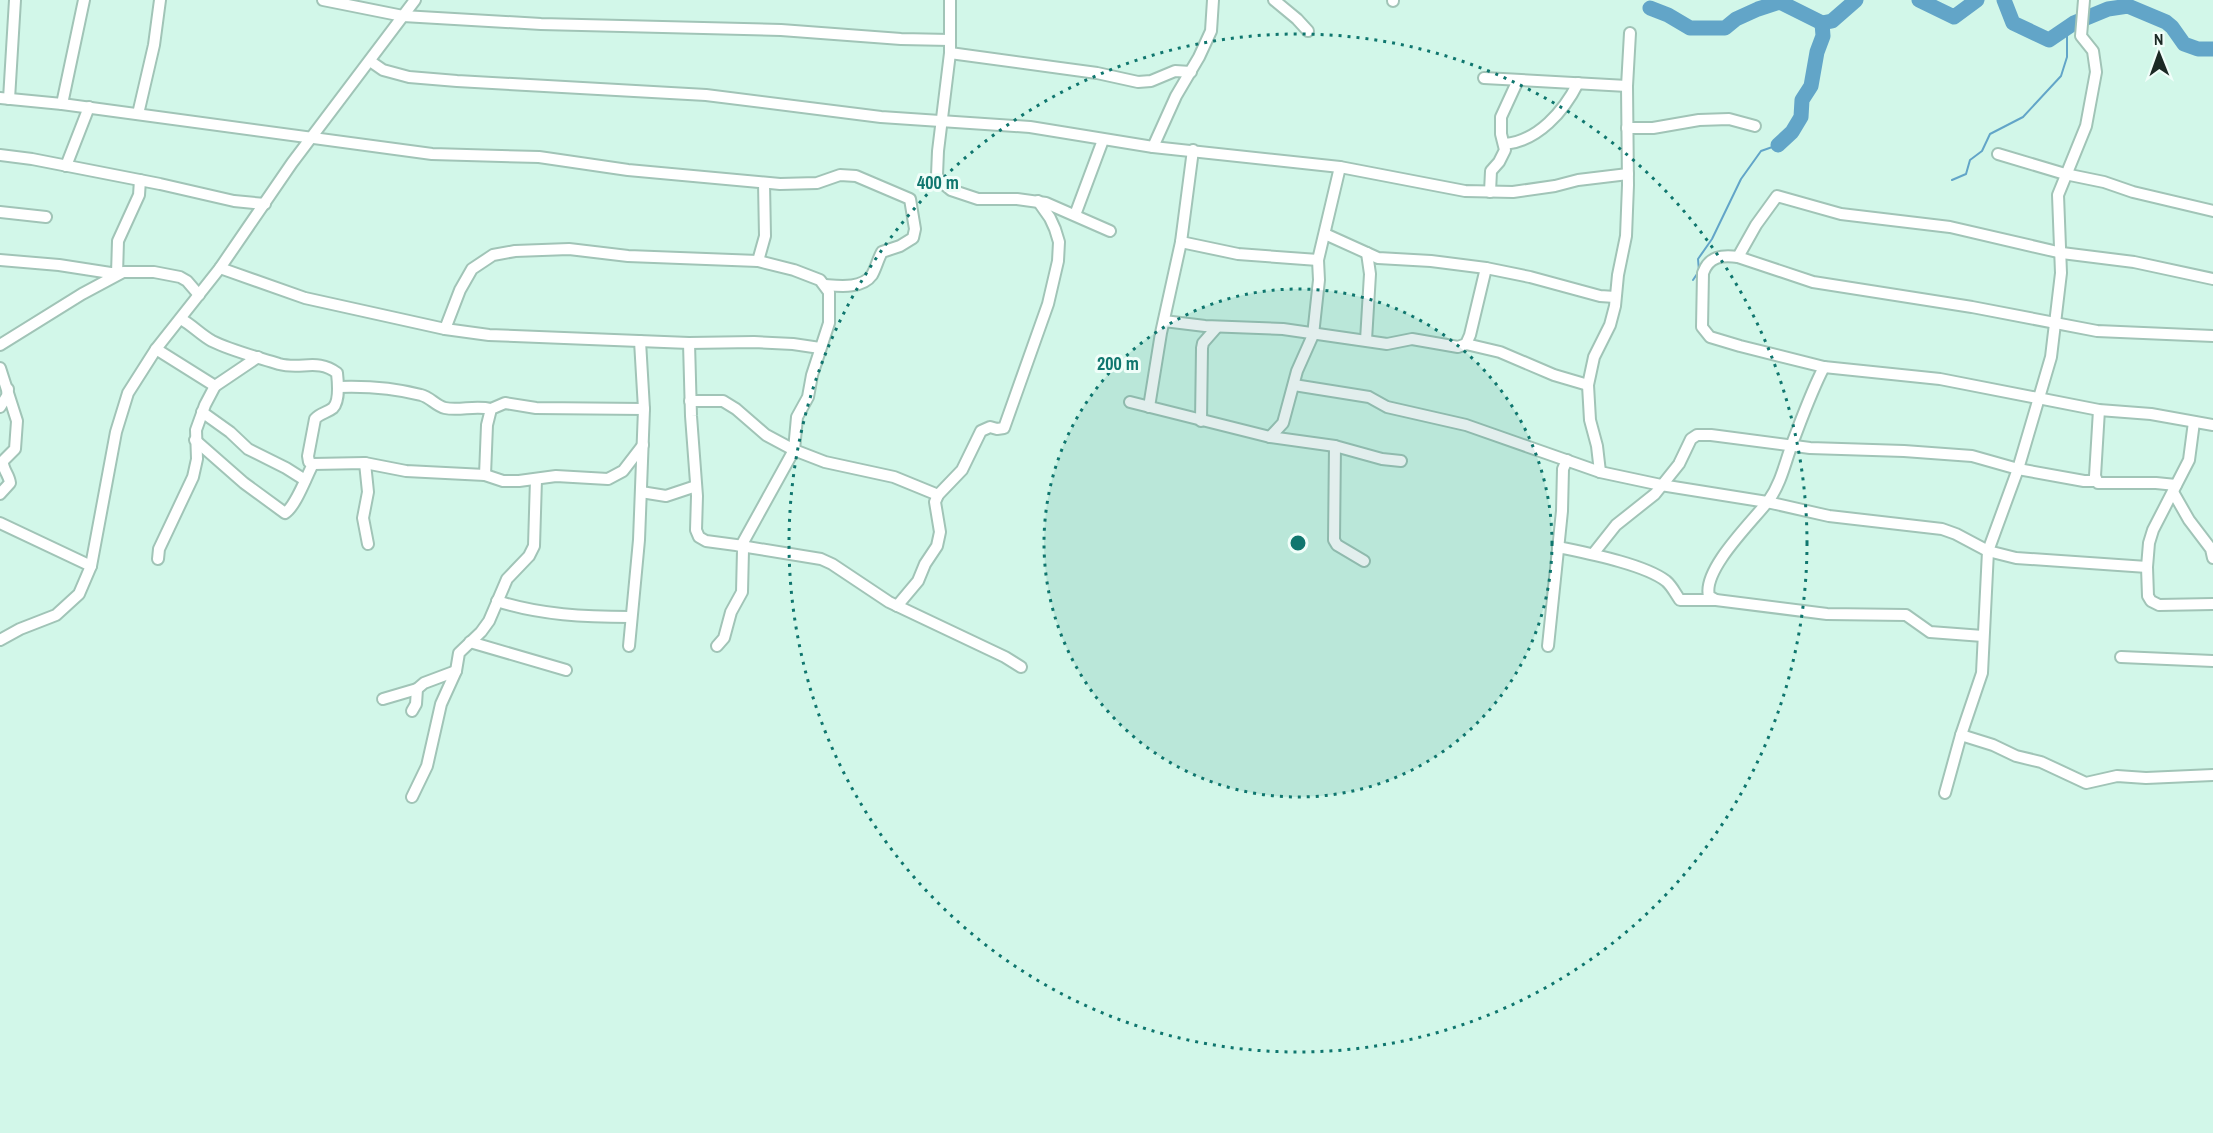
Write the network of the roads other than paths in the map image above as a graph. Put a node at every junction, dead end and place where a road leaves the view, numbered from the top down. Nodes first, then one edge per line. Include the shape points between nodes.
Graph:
1 (15, 0) edge
2 (84, 0) edge
3 (160, 0) edge
4 (323, 0) edge
5 (415, 0) edge
6 (950, 0) edge
7 (1213, 0) edge
8 (1274, 0) edge
9 (2084, 0) edge
10 (403, 16) junction
11 (1308, 31) dead end
12 (1630, 33) dead end
13 (950, 39) junction
14 (950, 53) junction
15 (370, 61) junction
16 (1191, 72) junction
17 (1484, 78) dead end
18 (1518, 80) junction
19 (1578, 83) junction
20 (1627, 86) junction
21 (5, 99) edge
22 (62, 104) junction
23 (88, 107) junction
24 (138, 114) junction
25 (940, 121) junction
26 (1755, 126) dead end
27 (1627, 128) junction
28 (311, 137) junction
29 (1103, 140) junction
30 (1505, 144) junction
31 (1153, 147) junction
32 (1193, 150) junction
33 (1998, 154) dead end
34 (0, 155) edge
35 (66, 166) junction
36 (1340, 167) junction
37 (1628, 174) junction
38 (2066, 174) junction
39 (140, 180) junction
40 (764, 183) junction
41 (1490, 192) junction
42 (1038, 201) junction
43 (265, 204) junction
44 (2213, 211) edge
45 (0, 212) edge
46 (1075, 215) junction
47 (46, 217) dead end
48 (1110, 231) dead end
49 (1325, 234) junction
50 (1181, 242) junction
51 (1367, 253) junction
52 (2062, 253) junction
53 (1738, 257) junction
54 (0, 260) edge
55 (1318, 260) junction
56 (758, 261) junction
57 (220, 268) junction
58 (1486, 268) junction
59 (117, 274) junction
60 (2213, 279) edge
61 (825, 285) junction
62 (199, 295) junction
63 (1616, 297) junction
64 (181, 319) junction
65 (1164, 321) junction
66 (2055, 323) junction
67 (1217, 327) junction
68 (445, 329) junction
69 (1313, 335) junction
70 (2213, 336) edge
71 (1366, 340) junction
72 (640, 341) junction
73 (689, 342) junction
74 (1466, 344) junction
75 (0, 345) edge
76 (820, 348) junction
77 (156, 349) junction
78 (258, 357) junction
79 (1824, 367) junction
80 (0, 368) edge
81 (1294, 385) junction
82 (1588, 385) junction
83 (215, 387) junction
84 (338, 387) junction
85 (8, 388) junction
86 (2038, 399) junction
87 (690, 401) junction
88 (1130, 402) dead end
89 (0, 407) edge
90 (1149, 407) junction
91 (490, 409) junction
92 (644, 409) junction
93 (2099, 410) junction
94 (202, 412) junction
95 (1201, 421) junction
96 (2194, 422) junction
97 (2213, 425) edge
98 (1270, 437) junction
99 (195, 440) junction
100 (643, 445) junction
101 (1791, 445) junction
102 (1335, 446) junction
103 (794, 450) junction
104 (1567, 460) junction
105 (1401, 461) dead end
106 (313, 464) junction
107 (365, 464) junction
108 (2018, 469) junction
109 (1600, 472) junction
110 (485, 475) junction
111 (536, 479) junction
112 (305, 480) junction
113 (2096, 481) junction
114 (1661, 485) junction
115 (696, 486) junction
116 (2175, 489) junction
117 (641, 492) junction
118 (0, 494) edge
119 (938, 495) junction
120 (1767, 502) junction
121 (0, 523) edge
122 (368, 544) dead end
123 (741, 546) junction
124 (1558, 547) junction
125 (1988, 551) junction
126 (1593, 554) junction
127 (2213, 558) edge
128 (158, 559) dead end
129 (1364, 561) dead end
130 (91, 566) junction
131 (2147, 567) junction
132 (1716, 600) junction
133 (497, 601) junction
134 (2213, 604) edge
135 (897, 606) junction
136 (630, 617) junction
137 (1983, 636) junction
138 (0, 640) edge
139 (470, 642) junction
140 (628, 646) dead end
141 (717, 646) dead end
142 (1548, 646) dead end
143 (2121, 657) dead end
144 (2213, 662) edge
145 (1022, 667) dead end
146 (566, 670) dead end
147 (456, 671) junction
148 (417, 689) junction
149 (382, 699) dead end
150 (412, 711) dead end
151 (1961, 735) junction
152 (2213, 775) edge
153 (1945, 793) dead end
154 (412, 797) dead end

1 - 21 street
2 - 22 street
3 - 24 street
4 - 10 street
5 - 10 street
6 - 13 street
7 - 16 street via 1211,31
8 - 11 street
9 - 38 street via 2081,36 2093,51 2096,72 2082,142
10 - 13 street
10 - 15 street
12 - 20 street
13 - 14 street
14 - 16 street via 1138,82 1175,71
14 - 25 street
15 - 25 street via 394,74 417,77 706,95
15 - 28 street
16 - 31 street
17 - 18 street
18 - 19 street
18 - 30 street via 1501,117
19 - 20 street
19 - 30 street via 1565,106 1537,132 1523,141
20 - 27 street
21 - 22 street
22 - 23 street
23 - 24 street
23 - 35 street
24 - 28 street
25 - 29 street via 1030,127
25 - 42 street via 937,175 945,187 978,199
26 - 27 street via 1729,119
27 - 37 street
28 - 40 street via 432,154 538,157
28 - 43 street
29 - 31 street
29 - 46 street
30 - 41 street via 1503,156 1491,171
31 - 32 street
32 - 36 street
32 - 50 street
33 - 38 street
34 - 35 street
35 - 39 street
36 - 41 street via 1465,191
36 - 49 street
37 - 41 street
37 - 63 street via 1626,236
38 - 44 street
38 - 52 street via 2058,195
39 - 43 street
39 - 59 street via 139,195 118,241
40 - 56 street via 765,236
40 - 61 street via 807,184 856,176 912,201 913,238 882,252 867,280 847,286
42 - 46 street
42 - 119 street via 1059,242 1048,304 1004,428 981,431 962,470
43 - 57 street
45 - 47 street
46 - 48 street
49 - 51 street
49 - 55 street
50 - 55 street via 1238,254
50 - 65 street
51 - 58 street via 1387,260
51 - 71 street via 1370,274
52 - 53 street via 1950,226 1840,214 1777,196
52 - 60 street via 2152,265
52 - 66 street
53 - 66 street via 1813,282
53 - 79 street via 1717,256 1706,265 1702,327 1710,337
54 - 59 street
55 - 69 street
56 - 61 street via 809,275
56 - 68 street via 636,257 569,249 493,255 481,261 466,278
57 - 62 street
57 - 68 street via 305,298
58 - 63 street
58 - 74 street
59 - 62 street via 171,274 187,281
59 - 75 street
61 - 76 street via 829,292 829,323
62 - 64 street
63 - 82 street
64 - 77 street
64 - 78 street via 211,340
65 - 67 street
65 - 90 street
66 - 70 street via 2097,331
66 - 86 street via 2051,357
67 - 69 street via 1283,329
67 - 95 street via 1202,348
68 - 72 street via 489,335
69 - 71 street
69 - 81 street
71 - 74 street via 1387,344 1412,339
72 - 73 street
72 - 92 street
73 - 76 street
73 - 87 street
74 - 82 street via 1500,352
76 - 103 street via 808,397 797,417
77 - 83 street
77 - 130 street via 128,393 121,412
78 - 83 street
78 - 84 street via 282,364 320,364 331,368 338,373
79 - 86 street via 1940,379
79 - 101 street
80 - 85 street
81 - 98 street via 1283,423
81 - 104 street via 1365,396
82 - 109 street
83 - 94 street
84 - 91 street via 385,388 421,395 441,407
84 - 106 street via 333,408 315,418 308,456
85 - 89 street
85 - 118 street via 17,436 15,449 3,461 10,483
86 - 93 street
86 - 108 street
87 - 103 street via 723,401 766,435
87 - 115 street
88 - 90 street
90 - 95 street
91 - 92 street via 505,403 536,408
91 - 110 street
92 - 100 street
93 - 96 street
93 - 113 street
94 - 99 street
94 - 112 street via 248,449
95 - 98 street
96 - 97 street
96 - 116 street via 2189,460
98 - 102 street
99 - 112 street via 281,512 288,512
99 - 128 street via 197,459 193,477 159,549
100 - 111 street via 622,471 608,479
100 - 117 street
101 - 108 street via 1972,456
101 - 114 street via 1697,435 1691,438 1678,464
101 - 120 street via 1779,482
102 - 105 street
102 - 129 street via 1334,540
103 - 119 street via 825,462 894,477
103 - 123 street
104 - 109 street
104 - 124 street
106 - 107 street
106 - 112 street
107 - 110 street via 406,471
107 - 122 street via 368,492 363,518
108 - 113 street
108 - 125 street
109 - 114 street
110 - 111 street via 504,481
111 - 133 street via 534,546 507,579
113 - 116 street
114 - 120 street
114 - 126 street via 1616,525
115 - 117 street via 666,496
115 - 123 street via 699,537
116 - 127 street via 2185,514 2211,549
116 - 131 street via 2153,530
117 - 136 street
119 - 135 street via 937,546 918,581
120 - 125 street via 1851,520 1942,530
120 - 132 street via 1717,567 1707,588 1709,596
121 - 130 street
123 - 135 street via 821,559
123 - 141 street via 742,591 724,638
124 - 126 street
124 - 142 street
125 - 131 street via 2016,558
125 - 137 street
126 - 132 street via 1664,579 1680,600
130 - 138 street via 79,594 56,615
131 - 134 street via 2151,601 2159,605
132 - 137 street via 1827,614 1906,615 1930,632
133 - 136 street via 540,611
133 - 139 street via 489,621
135 - 145 street
136 - 140 street
137 - 151 street via 1982,673
139 - 146 street
139 - 147 street via 459,653
143 - 144 street
147 - 148 street
147 - 154 street via 441,704 427,766
148 - 149 street
148 - 150 street
151 - 152 street via 2042,762 2086,783 2117,776
151 - 153 street

